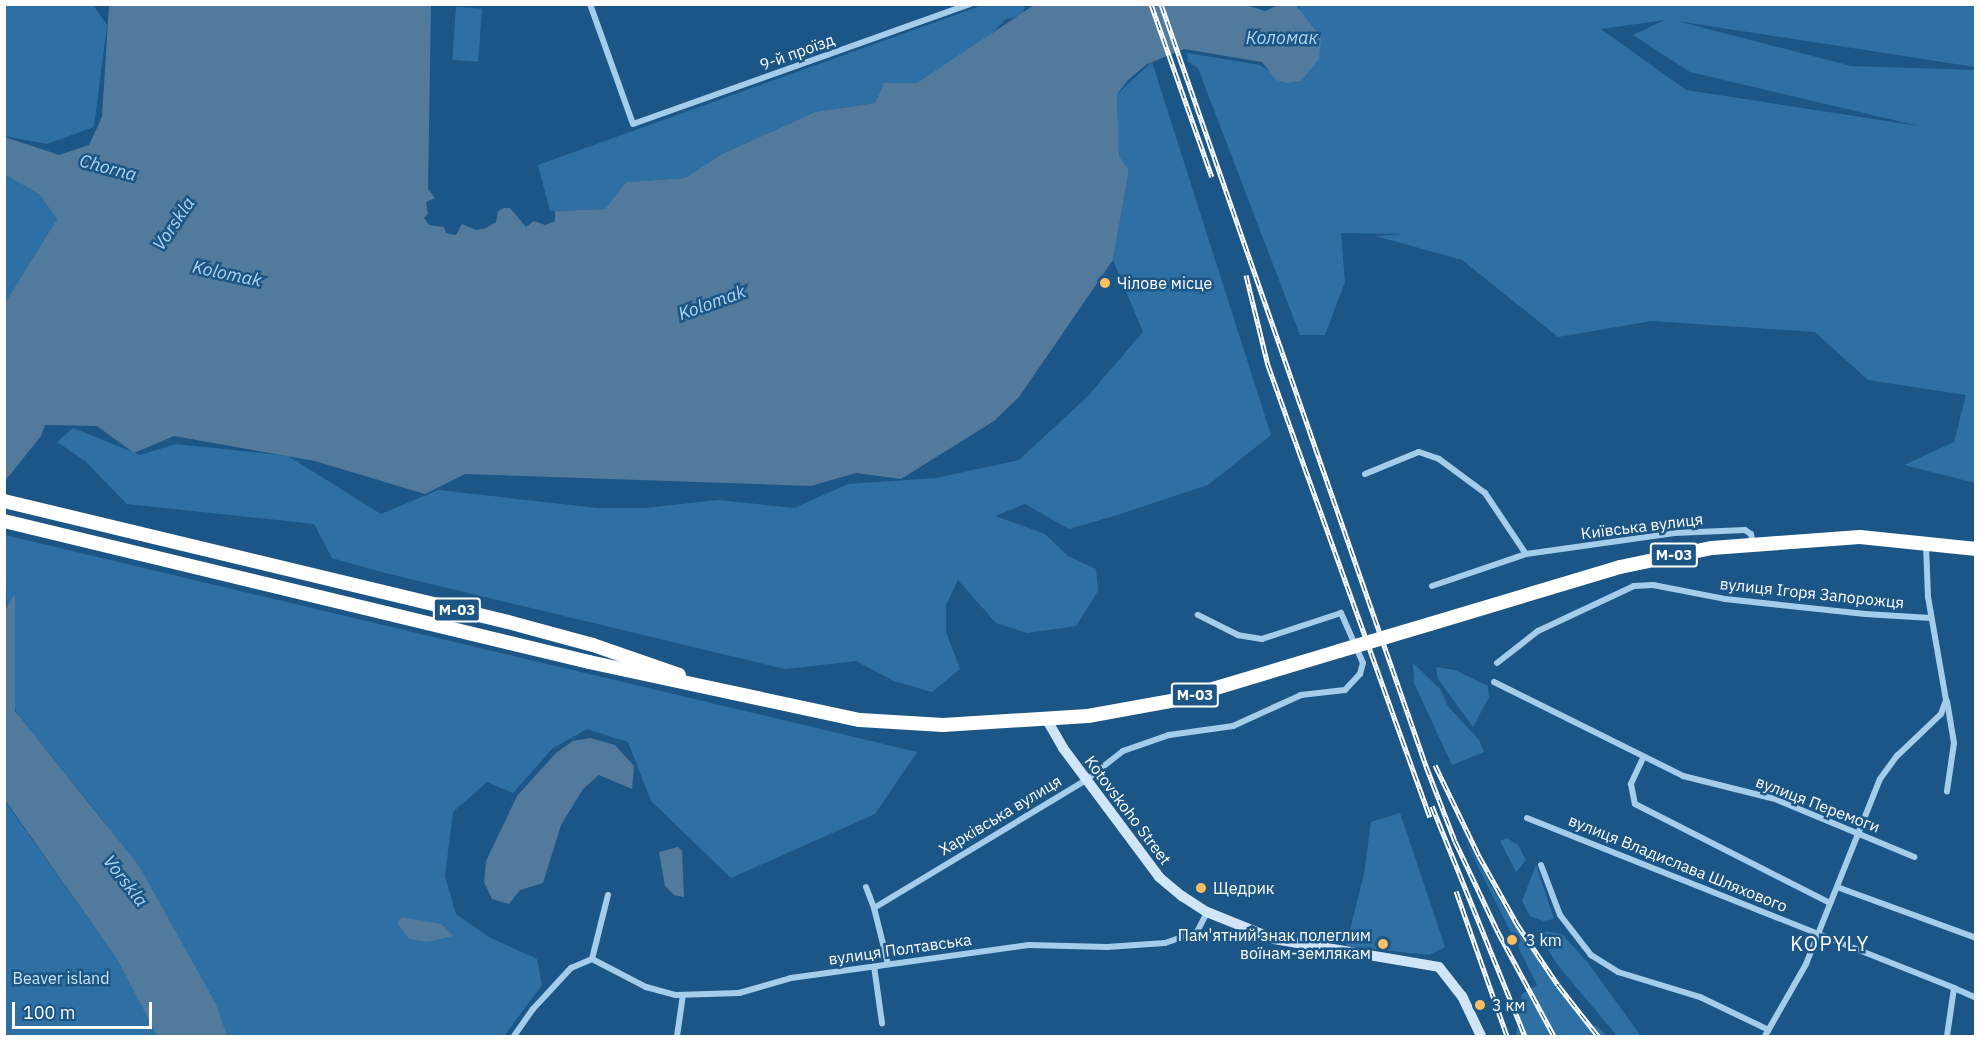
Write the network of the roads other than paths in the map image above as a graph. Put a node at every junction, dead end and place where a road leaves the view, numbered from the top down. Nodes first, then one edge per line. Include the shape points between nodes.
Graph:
1 (590, 4) edge
2 (970, 4) edge
3 (1365, 474) dead end
4 (4, 501) edge
5 (4, 521) edge
6 (1926, 543) junction
7 (1753, 544) junction
8 (1976, 549) edge
9 (1526, 554) junction
10 (1432, 586) dead end
11 (1198, 615) dead end
12 (1931, 618) junction
13 (1497, 663) dead end
14 (1494, 682) dead end
15 (743, 697) junction
16 (1946, 700) junction
17 (1047, 720) junction
18 (1643, 758) junction
19 (1086, 780) junction
20 (1947, 791) dead end
21 (1527, 818) dead end
22 (1859, 834) junction
23 (1914, 856) dead end
24 (1541, 865) dead end
25 (1837, 886) junction
26 (866, 887) dead end
27 (608, 895) dead end
28 (1830, 903) junction
29 (874, 908) junction
30 (1207, 912) junction
31 (1818, 933) junction
32 (1976, 938) edge
33 (592, 959) junction
34 (888, 964) junction
35 (874, 966) junction
36 (1954, 988) junction
37 (683, 994) junction
38 (1976, 998) edge
39 (882, 1023) dead end
40 (1769, 1030) junction
41 (514, 1036) edge
42 (677, 1036) edge
43 (1481, 1036) edge
44 (1765, 1036) edge
45 (1947, 1036) edge

1 - 2 street, 9-й проїзд via 633,124
3 - 9 street via 1419,452 1439,459 1485,494
4 - 15 highway, М-03 via 593,645
5 - 15 highway, М-03
6 - 7 highway, М-03 via 1838,537
6 - 8 highway, М-03
6 - 12 street
7 - 9 street, Київська вулиця via 1751,534 1745,530 1705,530
7 - 17 highway, М-03, bridge via 1620,567 1176,700
9 - 10 street, Київська вулиця
11 - 19 street, Харківська вулиця via 1238,635 1262,639 1341,613 1363,663 1355,683 1345,690 1301,695 1233,726 1146,741 1123,751
12 - 13 street, вулиця Ігоря Запорожця via 1854,613 1725,599 1653,585 1634,586 1538,631
12 - 16 street
14 - 18 street, вулиця Перемоги
15 - 17 highway, М-03 via 867,721 943,725
16 - 20 street via 1954,743
16 - 22 street via 1941,714 1897,756 1880,779
17 - 19 street, Kotovskoho Street
18 - 22 street, вулиця Перемоги via 1683,776 1775,799
18 - 28 street via 1631,784 1635,804
19 - 29 street, Харківська вулиця
19 - 30 street, Kotovskoho Street via 1159,877
21 - 31 street, вулиця Владислава Шляхового
22 - 23 street, вулиця Перемоги
22 - 25 street
24 - 40 street via 1560,915 1591,955 1618,972 1700,997
25 - 28 street
25 - 32 street
26 - 29 street
27 - 33 street
28 - 31 street
29 - 34 street
30 - 34 street, вулиця Полтавська via 1197,932 1165,943 1107,947 1029,945
30 - 43 street, Kotovskoho Street via 1274,939 1439,967 1462,996
31 - 36 street, вулиця Владислава Шляхового
31 - 40 street
33 - 37 street, вулиця Полтавська via 646,987
33 - 41 street via 571,968
34 - 35 street, вулиця Полтавська
35 - 37 street, вулиця Полтавська via 791,978 739,993
35 - 39 street
36 - 38 street, вулиця Владислава Шляхового
36 - 45 street
37 - 42 street
40 - 44 street

